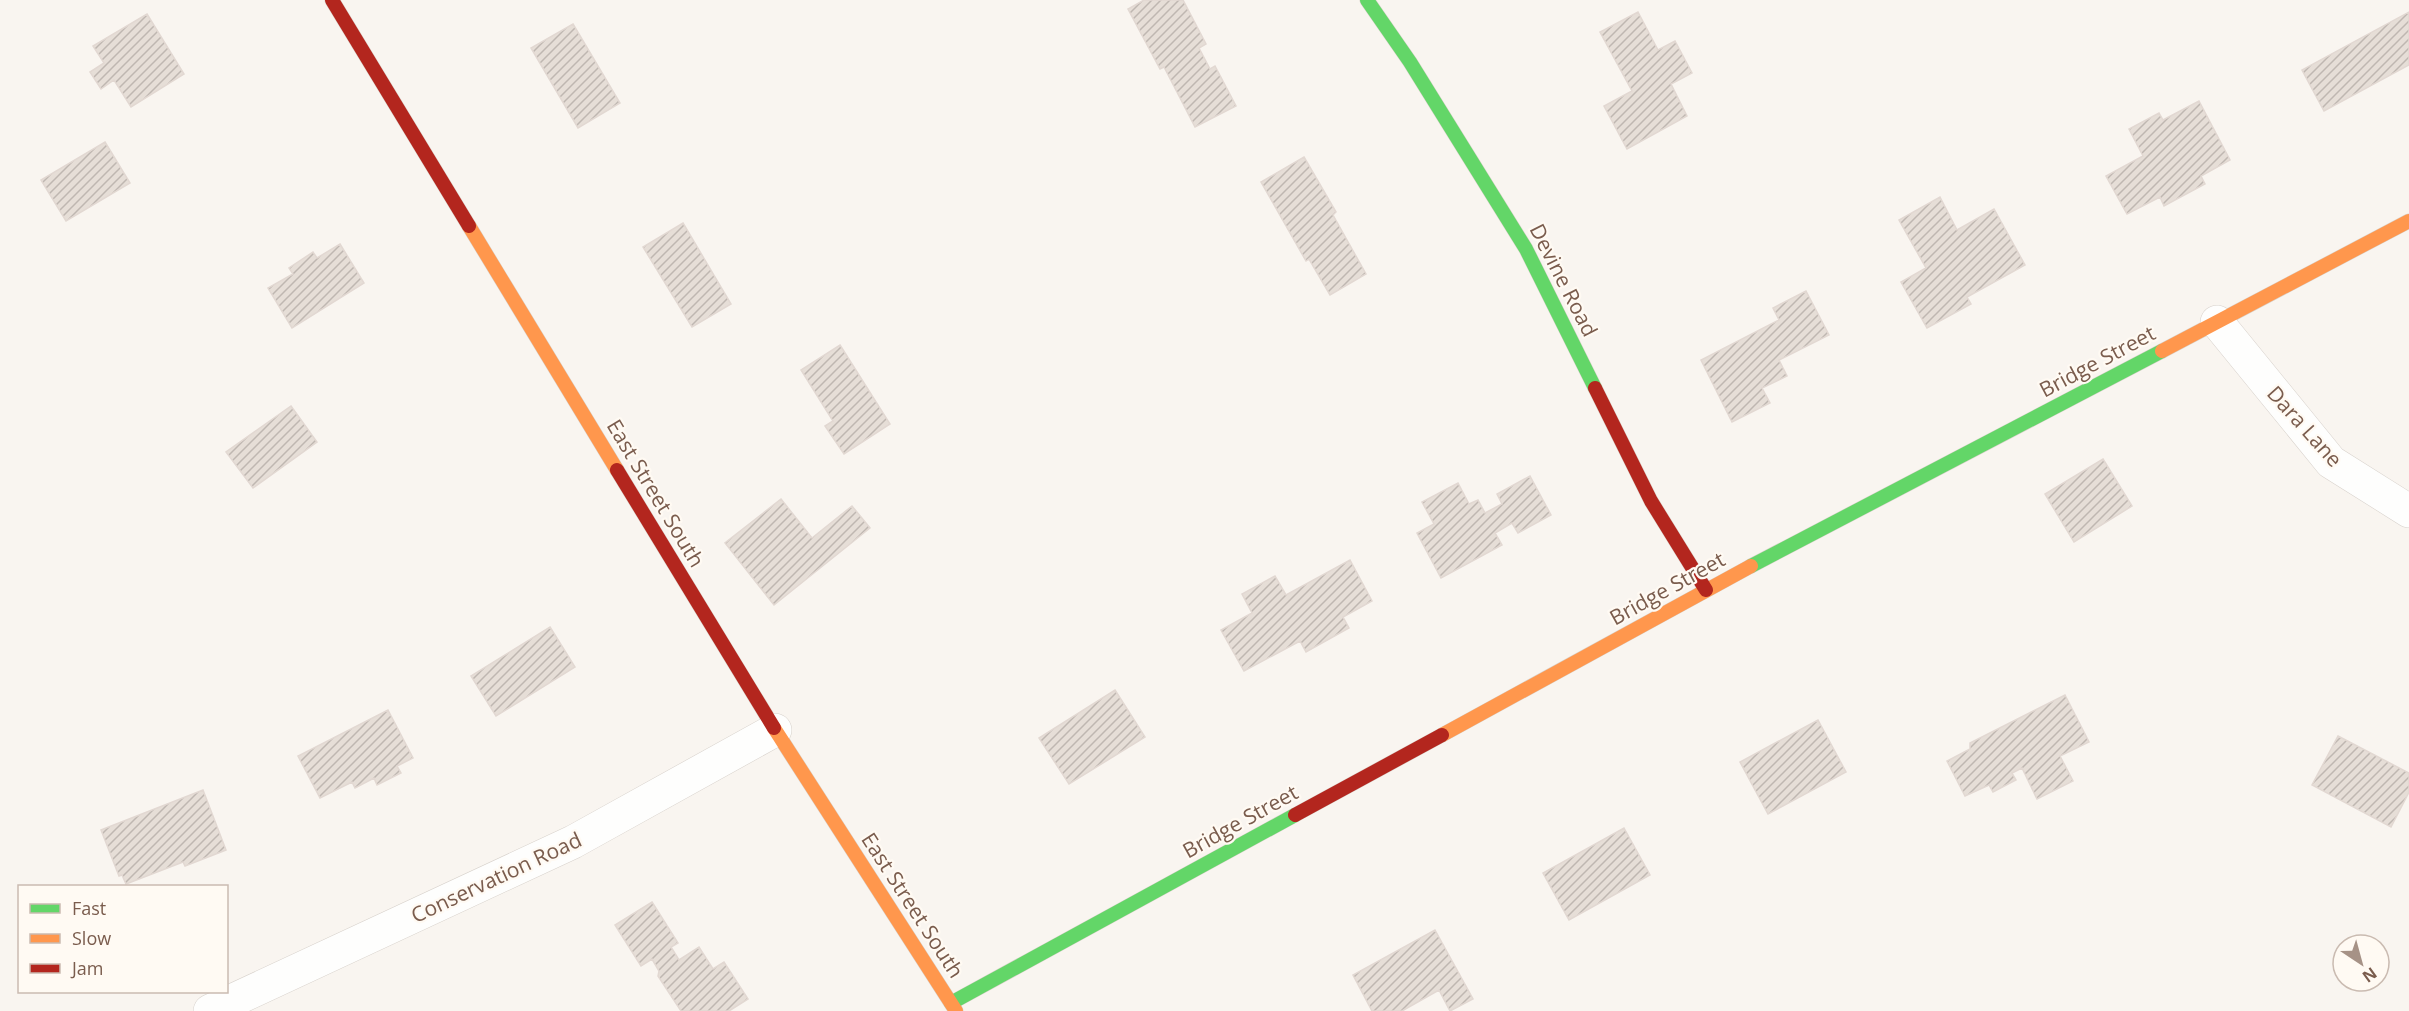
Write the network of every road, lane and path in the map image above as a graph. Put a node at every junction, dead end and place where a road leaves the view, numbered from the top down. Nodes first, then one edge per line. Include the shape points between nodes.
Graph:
1 (332, 0) edge
2 (1367, 0) edge
3 (2409, 221) edge
4 (2217, 322) junction
5 (2409, 511) edge
6 (1706, 590) junction
7 (775, 730) junction
8 (953, 1007) edge
9 (210, 1011) edge

1 - 7 street, East Street South
2 - 6 street, Devine Road via 1526,249 1652,501
3 - 4 street, Bridge Street
4 - 5 street, Dara Lane via 2331,462
4 - 6 street, Bridge Street
6 - 8 street, Bridge Street
7 - 8 street, East Street South
7 - 9 street, Conservation Road via 573,842

